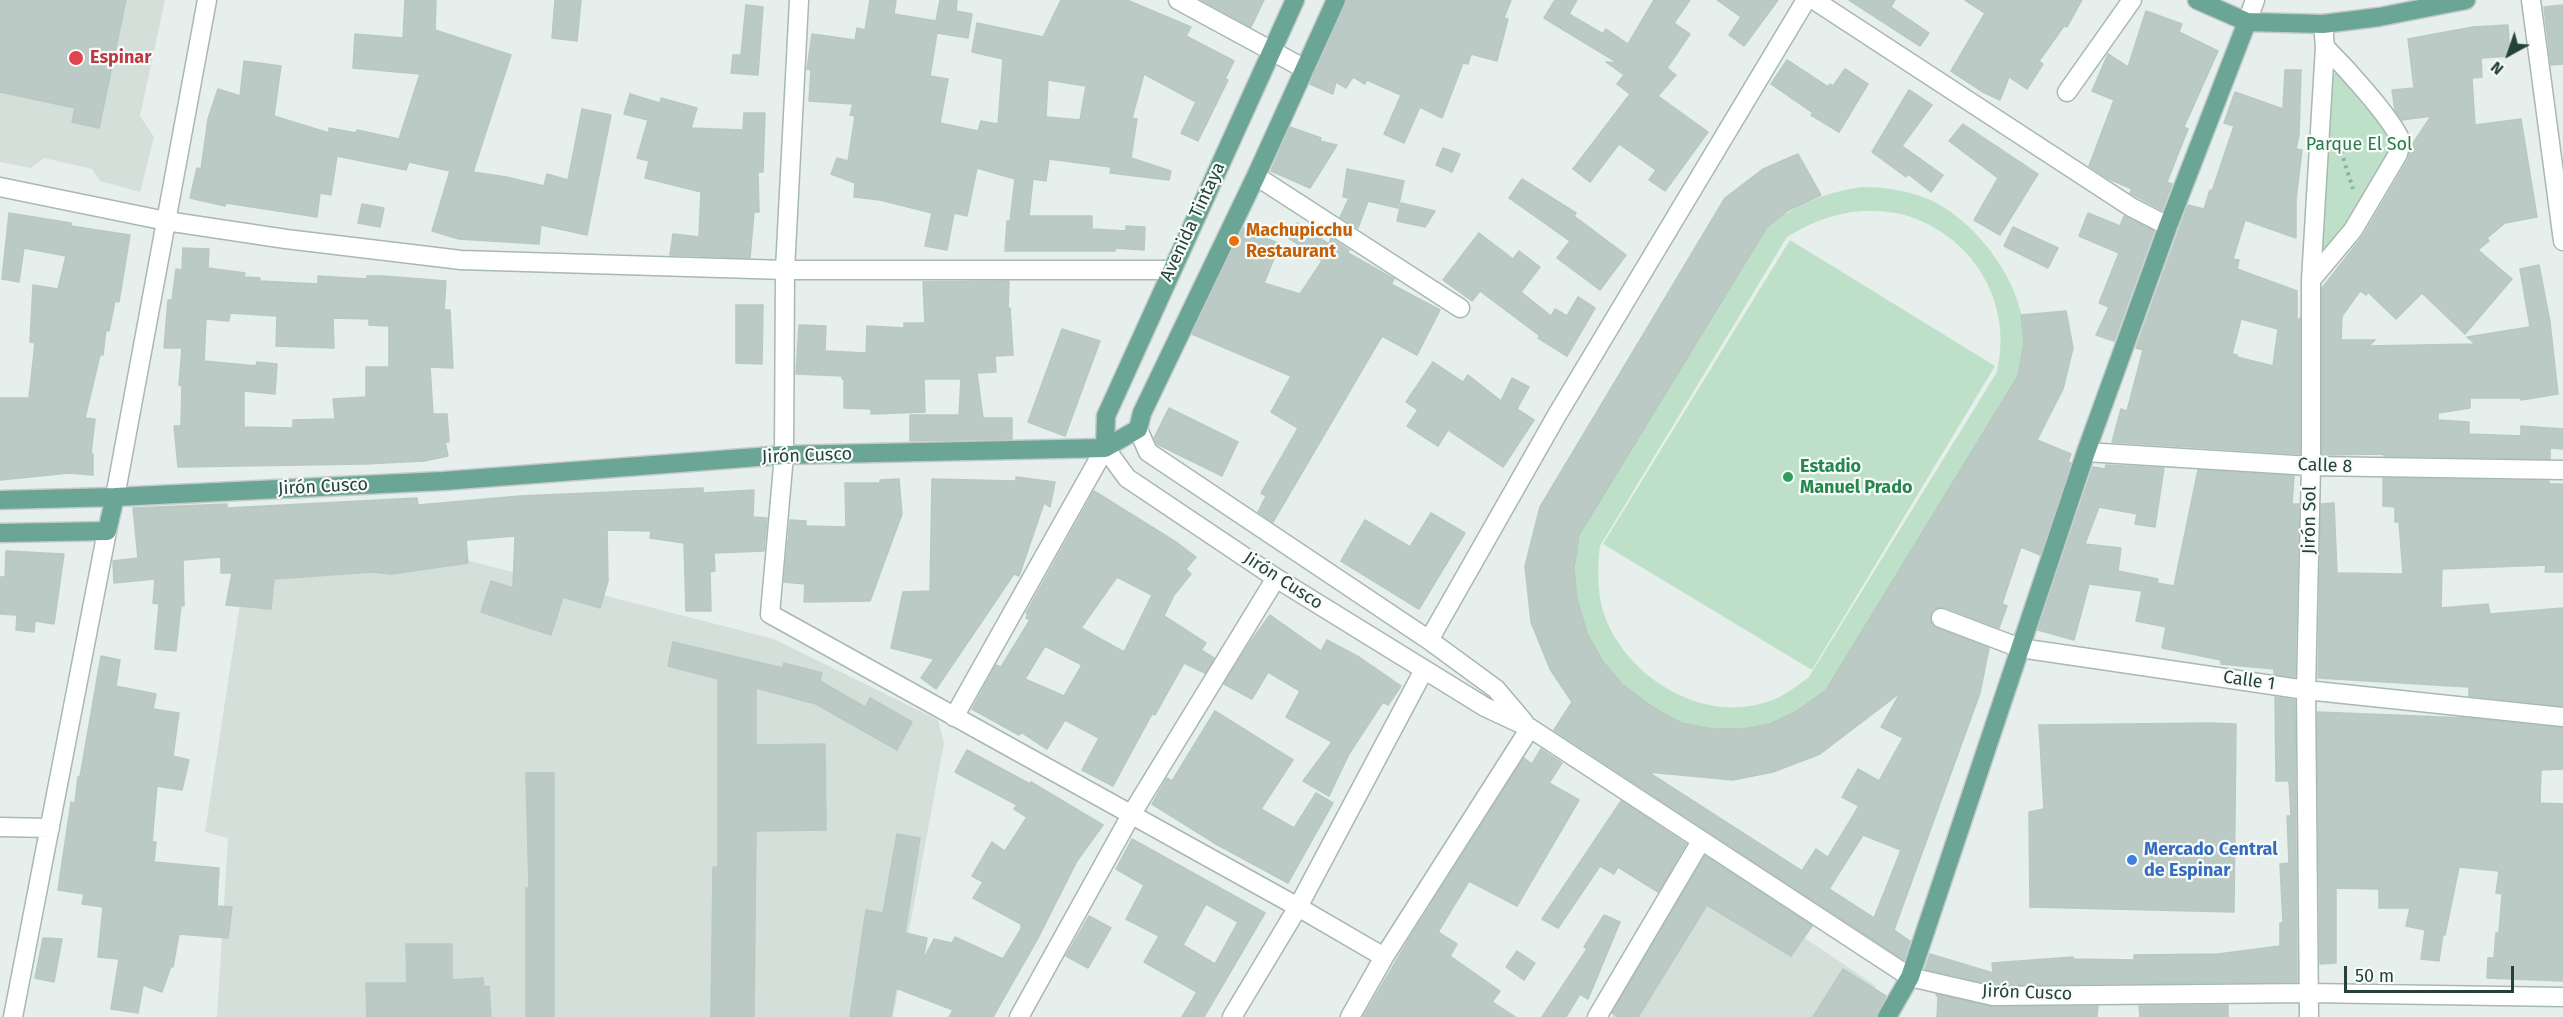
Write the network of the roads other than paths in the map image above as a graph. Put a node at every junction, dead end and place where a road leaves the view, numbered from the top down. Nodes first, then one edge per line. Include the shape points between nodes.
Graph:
1 (207, 0) edge
2 (800, 0) edge
3 (1178, 0) edge
4 (1295, 0) edge
5 (1336, 0) edge
6 (1806, 0) edge
7 (1814, 0) edge
8 (2132, 0) edge
9 (2197, 0) edge
10 (2255, 0) edge
11 (2466, 0) edge
12 (2531, 0) edge
13 (2247, 22) junction
14 (2323, 24) junction
15 (2325, 47) junction
16 (1271, 53) junction
17 (1305, 69) junction
18 (2067, 92) dead end
19 (1256, 176) junction
20 (0, 187) edge
21 (166, 221) junction
22 (2168, 226) junction
23 (2563, 241) edge
24 (785, 270) junction
25 (1170, 270) junction
26 (2311, 280) junction
27 (1460, 308) dead end
28 (1138, 429) junction
29 (1105, 448) junction
30 (2086, 452) junction
31 (784, 455) junction
32 (2311, 466) junction
33 (2563, 470) edge
34 (115, 497) junction
35 (0, 500) edge
36 (107, 531) junction
37 (0, 533) edge
38 (1276, 578) junction
39 (1941, 618) dead end
40 (1429, 640) junction
41 (2020, 648) junction
42 (1424, 670) junction
43 (2306, 690) junction
44 (954, 717) junction
45 (2563, 717) edge
46 (1530, 728) junction
47 (1131, 815) junction
48 (0, 827) edge
49 (50, 828) junction
50 (1701, 841) junction
51 (1298, 907) junction
52 (1384, 957) junction
53 (1910, 977) junction
54 (2309, 993) junction
55 (2563, 997) edge
56 (13, 1017) edge
57 (1019, 1017) edge
58 (1232, 1017) edge
59 (1350, 1017) edge
60 (1597, 1017) edge
61 (1887, 1017) edge
62 (2309, 1017) edge

1 - 21 street
2 - 24 street
3 - 16 street
4 - 16 main road, Avenida Tintaya
5 - 17 main road, Avenida Tintaya
6 - 40 street via 1557,415
7 - 22 street via 2131,207
8 - 18 street
9 - 13 main road
10 - 13 street
11 - 14 main road
12 - 23 street
13 - 14 main road
13 - 22 main road
14 - 15 street, Jirón Sol
15 - 26 street, Jirón Sol
15 - 26 street via 2401,141 2398,154 2353,230
16 - 17 street
16 - 25 main road, Avenida Tintaya
17 - 19 main road, Avenida Tintaya
19 - 27 street
19 - 28 main road, Avenida Tintaya via 1142,412
20 - 21 street
21 - 24 street via 461,260
21 - 34 street
22 - 30 main road
24 - 25 street
24 - 31 street
25 - 29 main road, Avenida Tintaya via 1106,416
26 - 32 street, Jirón Sol
28 - 29 main road
28 - 40 street, Jirón Cusco via 1148,452
29 - 31 main road, Jirón Cusco
29 - 38 street, Jirón Cusco via 1127,477
29 - 44 street
30 - 32 street, Calle 8
30 - 41 main road
31 - 34 main road, Jirón Cusco via 443,481
31 - 44 street via 770,614
32 - 33 street, Calle 8
32 - 43 street, Jirón Sol
34 - 35 main road, Jirón Cusco
34 - 36 main road
36 - 37 main road
36 - 49 street
38 - 42 street, Jirón Cusco
38 - 47 street
39 - 41 street, Calle 1
40 - 46 street, Jirón Cusco via 1496,689
41 - 43 street, Calle 1
41 - 53 main road
42 - 46 street, Jirón Cusco via 1485,707
42 - 51 street
43 - 45 street, Calle 1
43 - 54 street, Jirón Sol
44 - 47 street
46 - 50 street, Jirón Cusco
46 - 52 street
47 - 51 street
47 - 57 street
48 - 49 street
49 - 56 street
50 - 53 street, Jirón Cusco
50 - 60 street
51 - 52 street
51 - 58 street
52 - 59 street
53 - 54 street, Jirón Cusco via 1993,996
53 - 61 main road
54 - 55 street, Jirón Cusco
54 - 62 street, Jirón Sol

